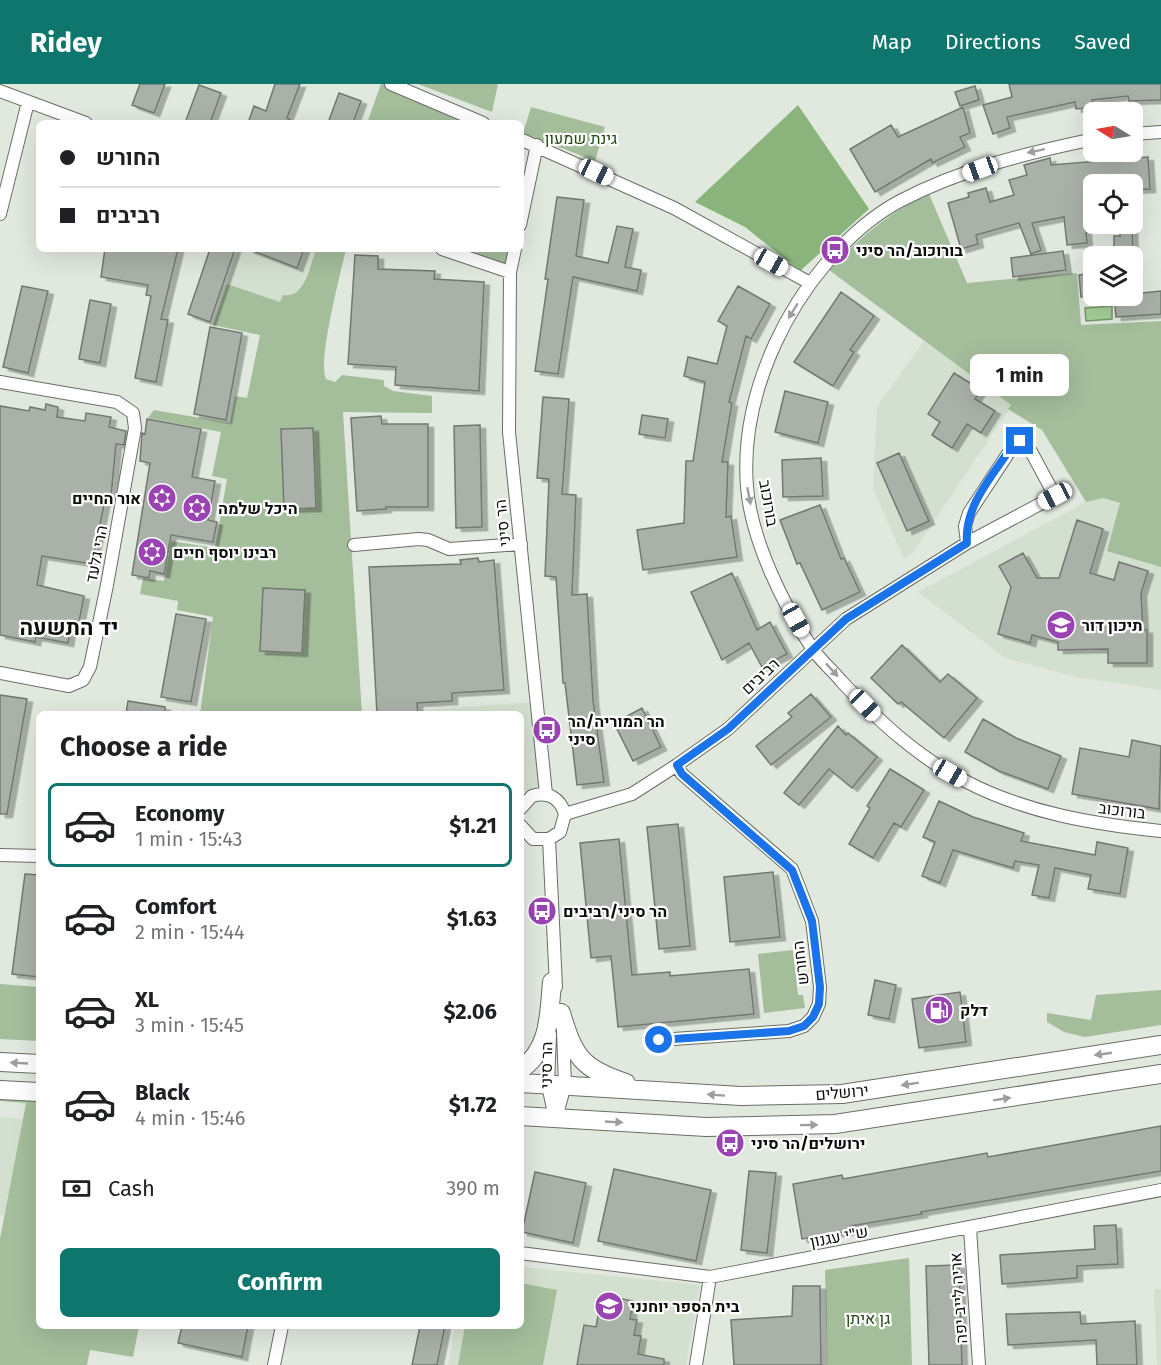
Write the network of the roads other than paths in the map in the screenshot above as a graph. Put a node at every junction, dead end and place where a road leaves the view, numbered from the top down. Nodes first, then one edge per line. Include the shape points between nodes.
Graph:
1 (391, 84) edge
2 (0, 91) edge
3 (28, 102) junction
4 (78, 120) edge
5 (476, 120) edge
6 (1161, 132) edge
7 (1143, 133) edge
8 (524, 140) edge
9 (1083, 141) edge
10 (537, 145) junction
11 (524, 206) edge
12 (0, 214) edge
13 (451, 252) edge
14 (514, 252) edge
15 (510, 272) junction
16 (810, 283) junction
17 (0, 381) edge
18 (967, 543) junction
19 (521, 544) junction
20 (354, 545) dead end
21 (813, 649) junction
22 (0, 674) edge
23 (677, 765) junction
24 (546, 794) junction
25 (524, 805) edge
26 (565, 814) junction
27 (524, 829) edge
28 (1161, 831) edge
29 (549, 839) junction
30 (0, 855) edge
31 (36, 856) edge
32 (553, 981) junction
33 (561, 1013) junction
34 (659, 1040) dead end
35 (1161, 1045) edge
36 (0, 1062) edge
37 (36, 1064) edge
38 (524, 1066) edge
39 (1161, 1074) edge
40 (524, 1083) edge
41 (557, 1085) junction
42 (0, 1090) edge
43 (645, 1090) junction
44 (36, 1092) edge
45 (524, 1116) edge
46 (556, 1118) junction
47 (1161, 1190) edge
48 (970, 1228) junction
49 (524, 1254) edge
50 (710, 1277) junction
51 (281, 1329) edge
52 (273, 1365) edge
53 (696, 1365) edge
54 (979, 1365) edge

1 - 5 street
2 - 3 street
3 - 4 street
3 - 12 street
6 - 7 street
8 - 10 street
9 -> 16 street, בורוכוב via 1014,156 899,202 854,236
10 - 11 street
10 - 16 street via 674,208
13 - 15 street
14 - 15 street, הר סיני
15 - 19 street, הר סיני via 509,432
16 -> 21 street, בורוכוב via 760,378 749,429 747,488 760,548
17 - 22 street, הרי גלעד via 117,402 133,413 135,428 109,575 84,680 69,686
18 - 18 street, רביבים via 965,526 969,513 1015,443 1027,444 1055,496
18 - 21 street, רביבים via 846,619
19 - 20 street via 449,549 419,539
19 - 24 street, הר סיני
21 - 23 street, רביבים via 728,729
21 -> 28 street, בורוכוב via 880,722 965,782 1086,822
23 - 26 street, רביבים via 632,794
23 - 34 street, החורש via 682,774 792,870 812,921 819,1004 804,1026 789,1031
24 - 25 street via 532,796
24 - 26 street via 559,801
26 - 29 street via 560,832
27 - 29 street via 533,838
29 - 32 street, הר סיני
30 - 31 street
32 - 33 street, הר סיני
32 - 38 main road via 543,1043 538,1054
32 - 41 street, הר סיני
33 - 41 street, הר סיני
33 - 43 main road via 571,1046 581,1061 610,1078
35 -> 43 main road, ירושלים via 842,1094 741,1096
37 -> 36 main road
46 -> 39 main road, ירושלים via 706,1127 835,1124
40 - 41 main road, ירושלים
41 - 43 main road, ירושלים
41 - 46 street, הר סיני
42 - 44 main road
45 - 46 main road, ירושלים
47 - 48 street, ש"י עגנון
48 - 50 street, ש"י עגנון
48 - 54 street, אריה לייב יפה
49 - 50 street, ש"י עגנון
50 - 53 street
51 - 52 street

